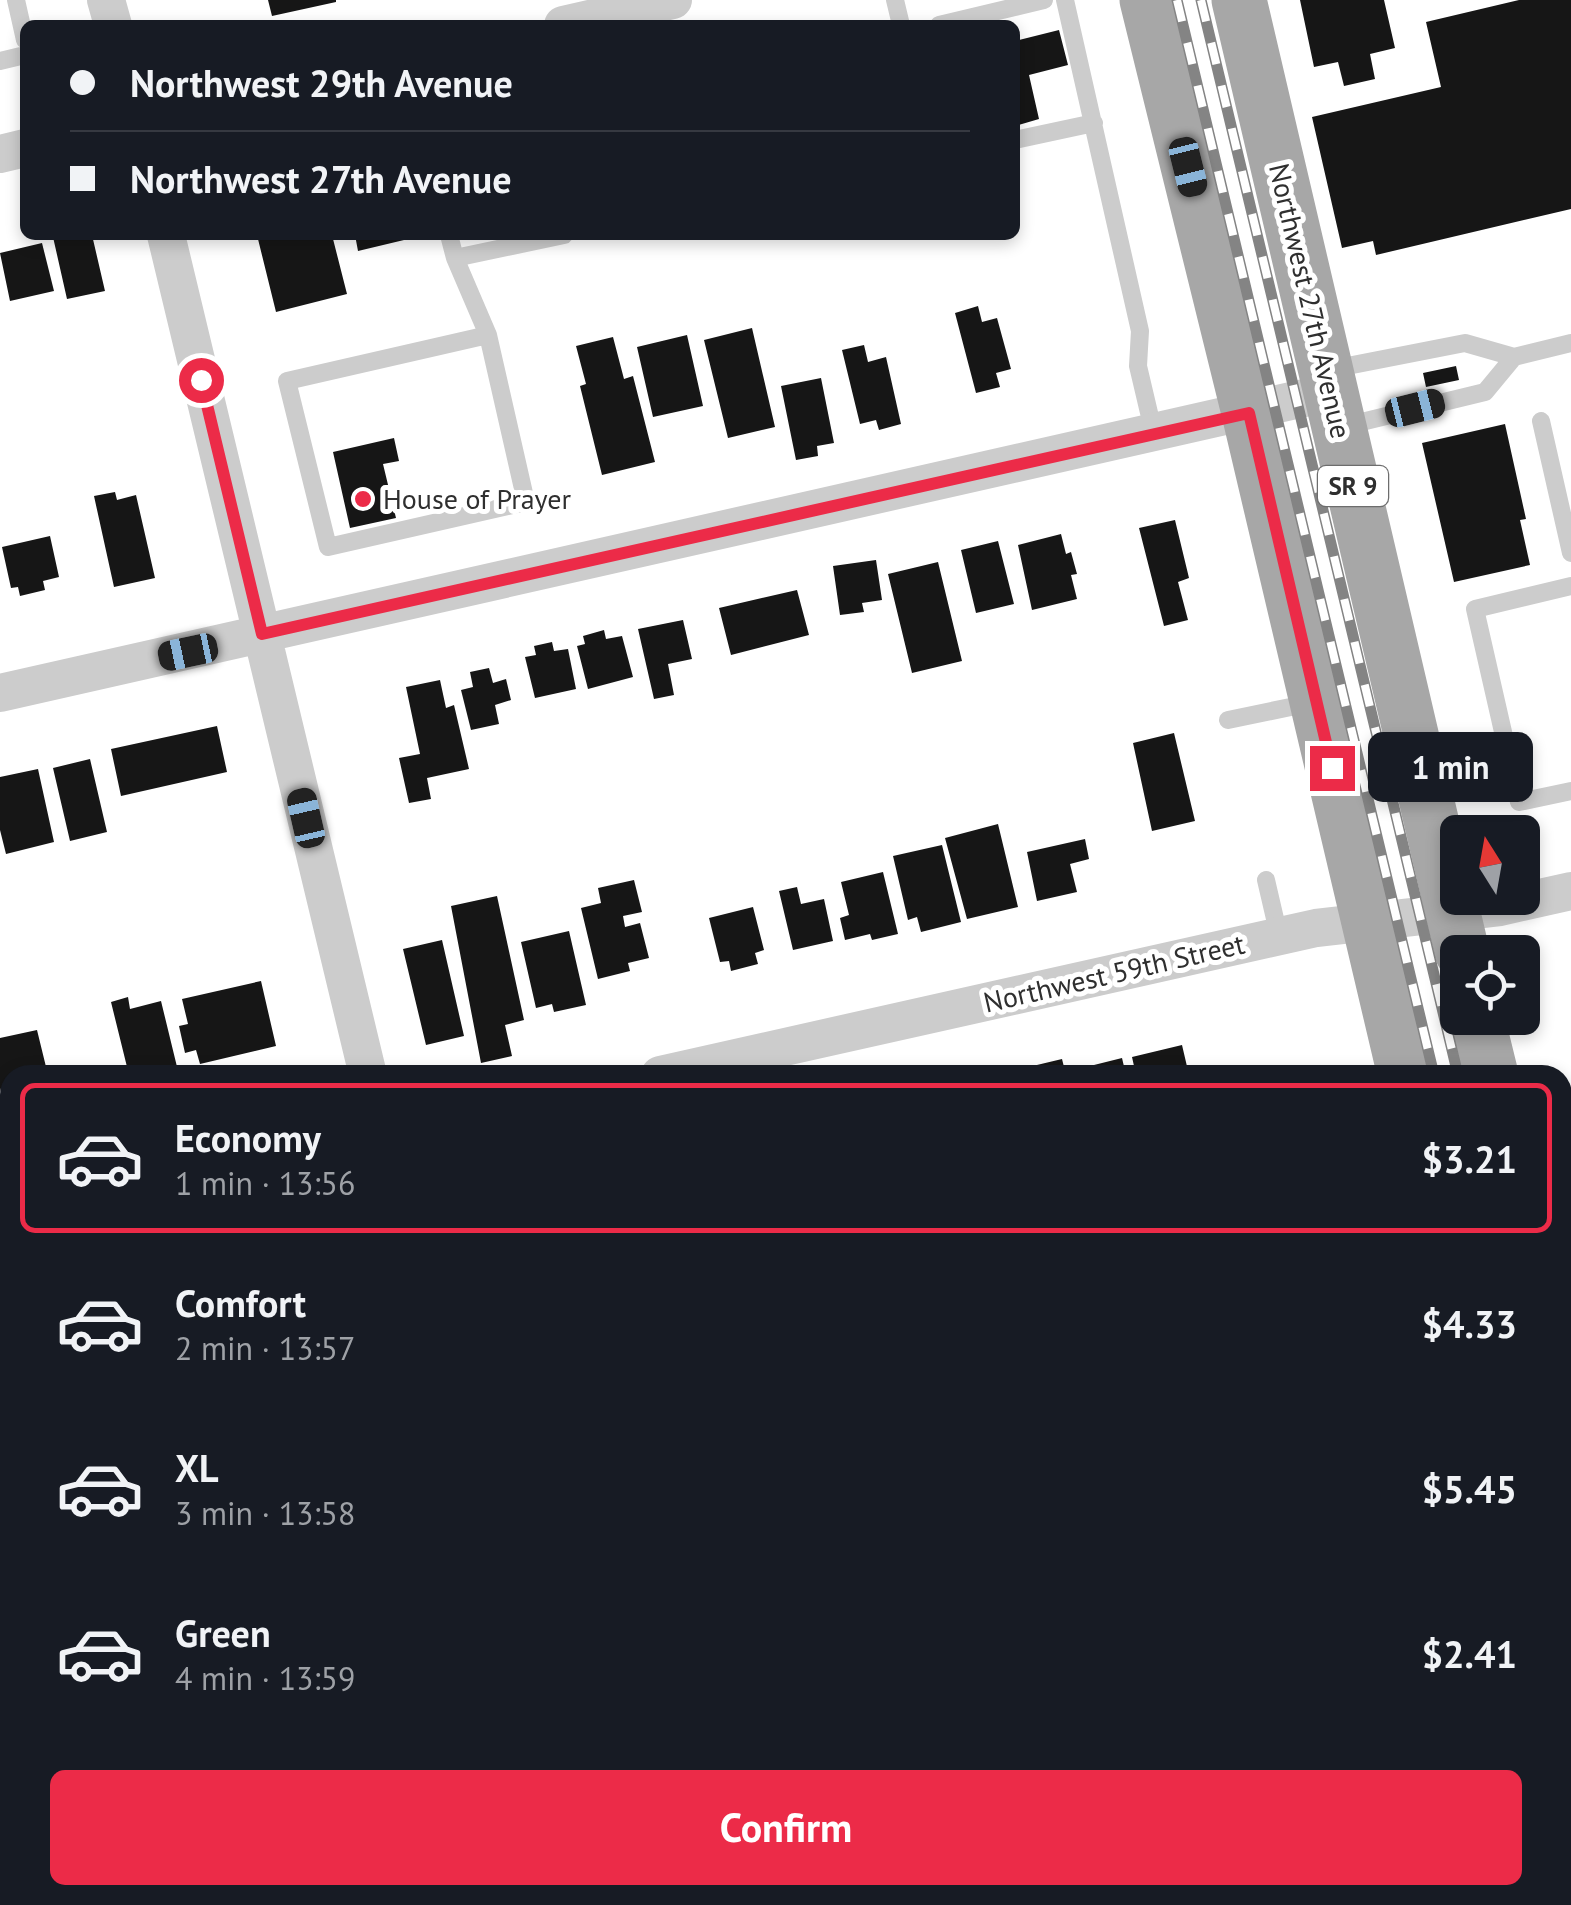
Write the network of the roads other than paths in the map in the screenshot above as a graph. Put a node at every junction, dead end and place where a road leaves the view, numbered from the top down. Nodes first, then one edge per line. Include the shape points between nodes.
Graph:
1 (673, 0) edge
2 (1044, 0) edge
3 (1065, 0) edge
4 (1147, 0) edge
5 (1239, 0) edge
6 (586, 20) edge
7 (960, 20) edge
8 (1094, 123) junction
9 (1020, 139) edge
10 (167, 240) edge
11 (450, 240) edge
12 (540, 240) edge
13 (454, 258) junction
14 (488, 335) junction
15 (1571, 343) edge
16 (1514, 357) junction
17 (1332, 396) junction
18 (1249, 413) junction
19 (1541, 421) dead end
20 (1154, 434) junction
21 (1571, 553) edge
22 (1571, 586) edge
23 (262, 634) junction
24 (0, 694) edge
25 (1316, 702) junction
26 (1228, 720) dead end
27 (1571, 791) edge
28 (1266, 880) dead end
29 (1571, 890) edge
30 (1368, 922) junction
31 (1457, 933) edge
32 (1279, 936) junction
33 (1481, 1035) edge
34 (366, 1065) edge
35 (705, 1065) edge
36 (1402, 1065) edge
37 (1489, 1065) edge

1 - 6 street
2 - 7 lane
3 - 8 lane
4 - 18 main road
5 - 17 main road, Northwest 27th Avenue / SR 9
8 - 9 lane
8 - 20 lane via 1140,330 1138,366
10 - 23 street
11 - 13 lane
12 - 13 lane
13 - 14 lane
14 - 14 lane via 287,381 328,547 526,502
15 - 16 lane
16 - 17 lane via 1465,343
16 - 17 lane via 1485,392
17 - 18 street
17 - 31 main road, Northwest 27th Avenue / SR 9
18 - 20 street
18 - 25 main road
19 - 21 lane
20 - 23 street
22 - 27 lane via 1475,609 1519,802
23 - 24 street
23 - 34 street
25 - 26 lane
25 - 30 main road
28 - 32 lane
29 - 31 street, Northwest 59th Street via 1500,907
30 - 31 street, Northwest 59th Street
30 - 32 street, Northwest 59th Street
30 - 36 main road
32 - 35 street, Northwest 59th Street
33 - 37 main road

